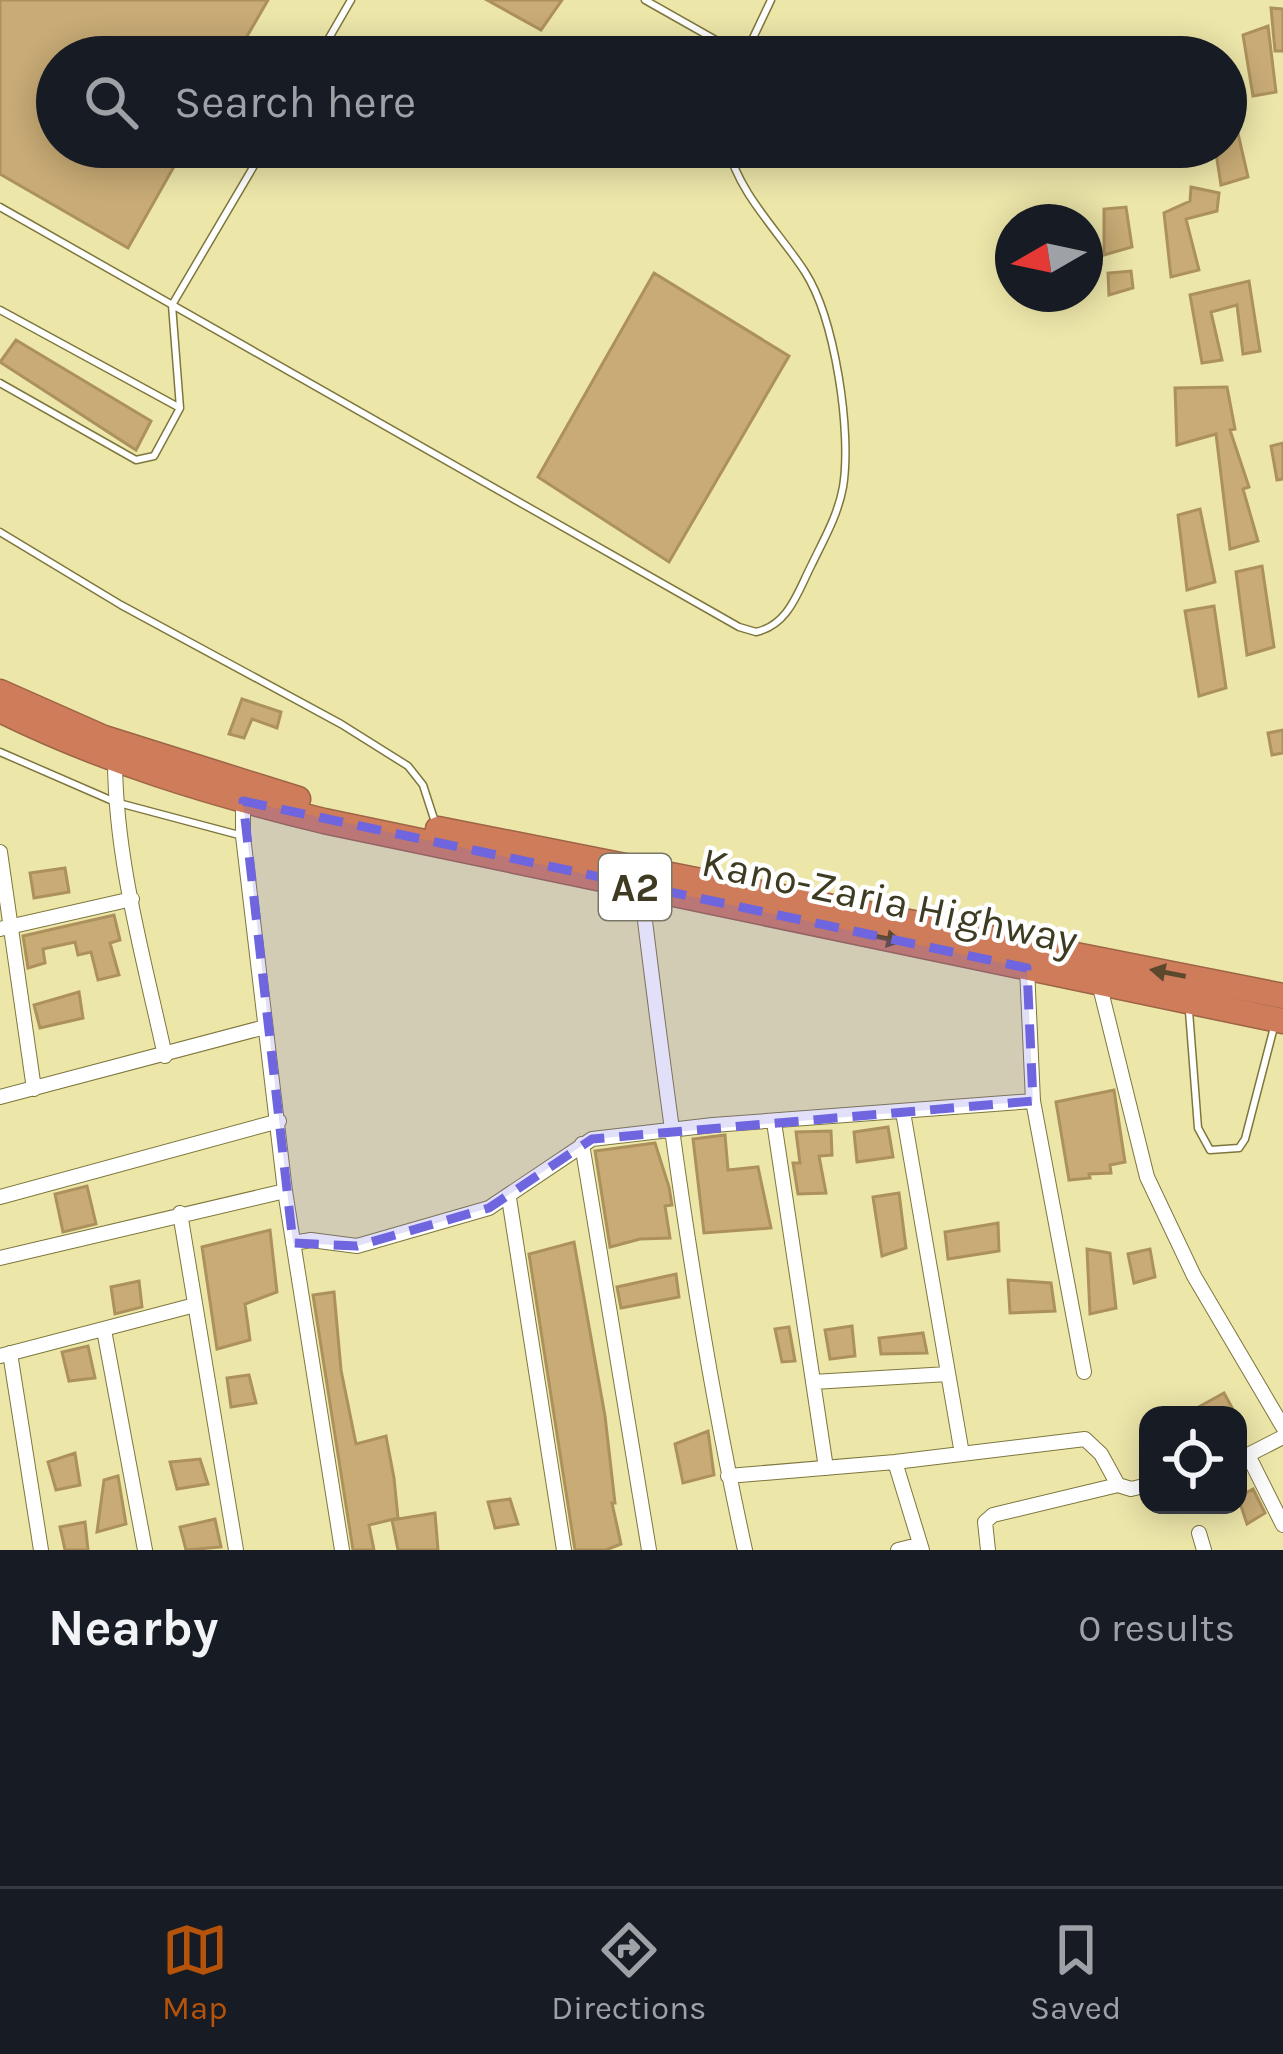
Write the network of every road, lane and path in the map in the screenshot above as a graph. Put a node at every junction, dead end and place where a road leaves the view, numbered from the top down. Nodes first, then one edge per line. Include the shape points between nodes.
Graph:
1 (351, 0) edge
2 (645, 0) edge
3 (771, 0) edge
4 (330, 36) edge
5 (709, 36) edge
6 (754, 36) edge
7 (253, 168) edge
8 (736, 168) edge
9 (0, 207) edge
10 (172, 305) junction
11 (0, 310) edge
12 (0, 382) edge
13 (180, 408) junction
14 (0, 532) edge
15 (0, 692) edge
16 (0, 710) edge
17 (0, 752) edge
18 (115, 759) junction
19 (243, 801) junction
20 (115, 802) junction
21 (438, 829) junction
22 (243, 836) junction
23 (0, 852) edge
24 (641, 888) junction
25 (132, 899) junction
26 (5, 927) edge
27 (1027, 968) junction
28 (1099, 983) junction
29 (1188, 1001) junction
30 (1281, 1012) edge
31 (265, 1027) junction
32 (164, 1056) junction
33 (34, 1088) junction
34 (0, 1097) edge
35 (1033, 1101) junction
36 (903, 1112) junction
37 (279, 1120) junction
38 (774, 1121) junction
39 (671, 1130) junction
40 (582, 1144) junction
41 (285, 1191) junction
42 (0, 1197) edge
43 (509, 1198) junction
44 (180, 1214) junction
45 (293, 1243) junction
46 (0, 1258) edge
47 (195, 1305) junction
48 (104, 1330) junction
49 (5, 1354) edge
50 (1084, 1372) dead end
51 (948, 1374) junction
52 (813, 1382) junction
53 (1283, 1427) edge
54 (1283, 1437) edge
55 (962, 1454) junction
56 (1247, 1457) edge
57 (895, 1462) junction
58 (1247, 1463) edge
59 (826, 1468) junction
60 (728, 1475) junction
61 (1118, 1485) junction
62 (1139, 1487) edge
63 (1278, 1500) edge
64 (1283, 1525) edge
65 (1199, 1533) dead end
66 (920, 1548) edge
67 (41, 1550) edge
68 (145, 1550) edge
69 (236, 1550) edge
70 (342, 1550) edge
71 (564, 1550) edge
72 (650, 1550) edge
73 (745, 1550) edge
74 (898, 1550) edge
75 (988, 1550) edge
76 (1204, 1550) edge

1 - 4 lane
2 - 5 lane
3 - 6 lane
7 - 10 lane
8 - 10 lane via 817,299 833,342 844,445 832,523 787,614 763,631 739,627
9 - 10 lane
10 - 13 lane
11 - 13 lane
12 - 13 lane via 136,460 154,456
14 - 21 lane via 408,766
15 - 21 highway, Kano-Zaria Highway / A2 via 203,771
16 - 18 highway, Kano-Zaria Highway / A2
17 - 20 lane
18 - 19 highway, Kano-Zaria Highway / A2
18 - 20 street
19 - 22 street
19 - 24 highway, Kano-Zaria Highway / A2
20 - 22 lane
20 - 25 street
30 -> 21 highway, Kano-Zaria Highway / A2
22 - 31 street
23 - 26 street
24 -> 27 highway, Kano-Zaria Highway / A2
24 - 39 street
25 - 26 street
25 - 32 street
26 - 33 street
27 - 28 highway, Kano-Zaria Highway / A2
27 - 35 street
28 - 29 highway, Kano-Zaria Highway / A2
28 - 53 street via 1147,1177 1194,1276
29 - 30 highway, Kano-Zaria Highway / A2
29 - 30 lane via 1198,1128 1210,1150 1239,1148 1246,1139
31 - 32 street
31 - 37 street
32 - 33 street
33 - 34 street
35 - 36 street
35 - 50 street
36 - 38 street
36 - 51 street
37 - 41 street
37 - 42 street
38 - 39 street
38 - 52 street
39 - 40 street
39 - 60 street
40 - 43 street
40 - 72 street
41 - 44 street
41 - 45 street
43 - 45 street via 357,1246
43 - 71 street
44 - 46 street
44 - 47 street
45 - 70 street
47 - 48 street
47 - 69 street
48 - 49 street
48 - 68 street
49 - 67 street
51 - 52 street
51 - 55 street
52 - 59 street
54 - 56 street
55 - 57 street
55 - 61 street via 1085,1439
57 - 59 street
57 - 66 street
58 - 63 street
59 - 60 street
60 - 73 street
61 - 62 street
61 - 75 street via 993,1515
63 - 64 street
65 - 76 street
66 - 74 street

